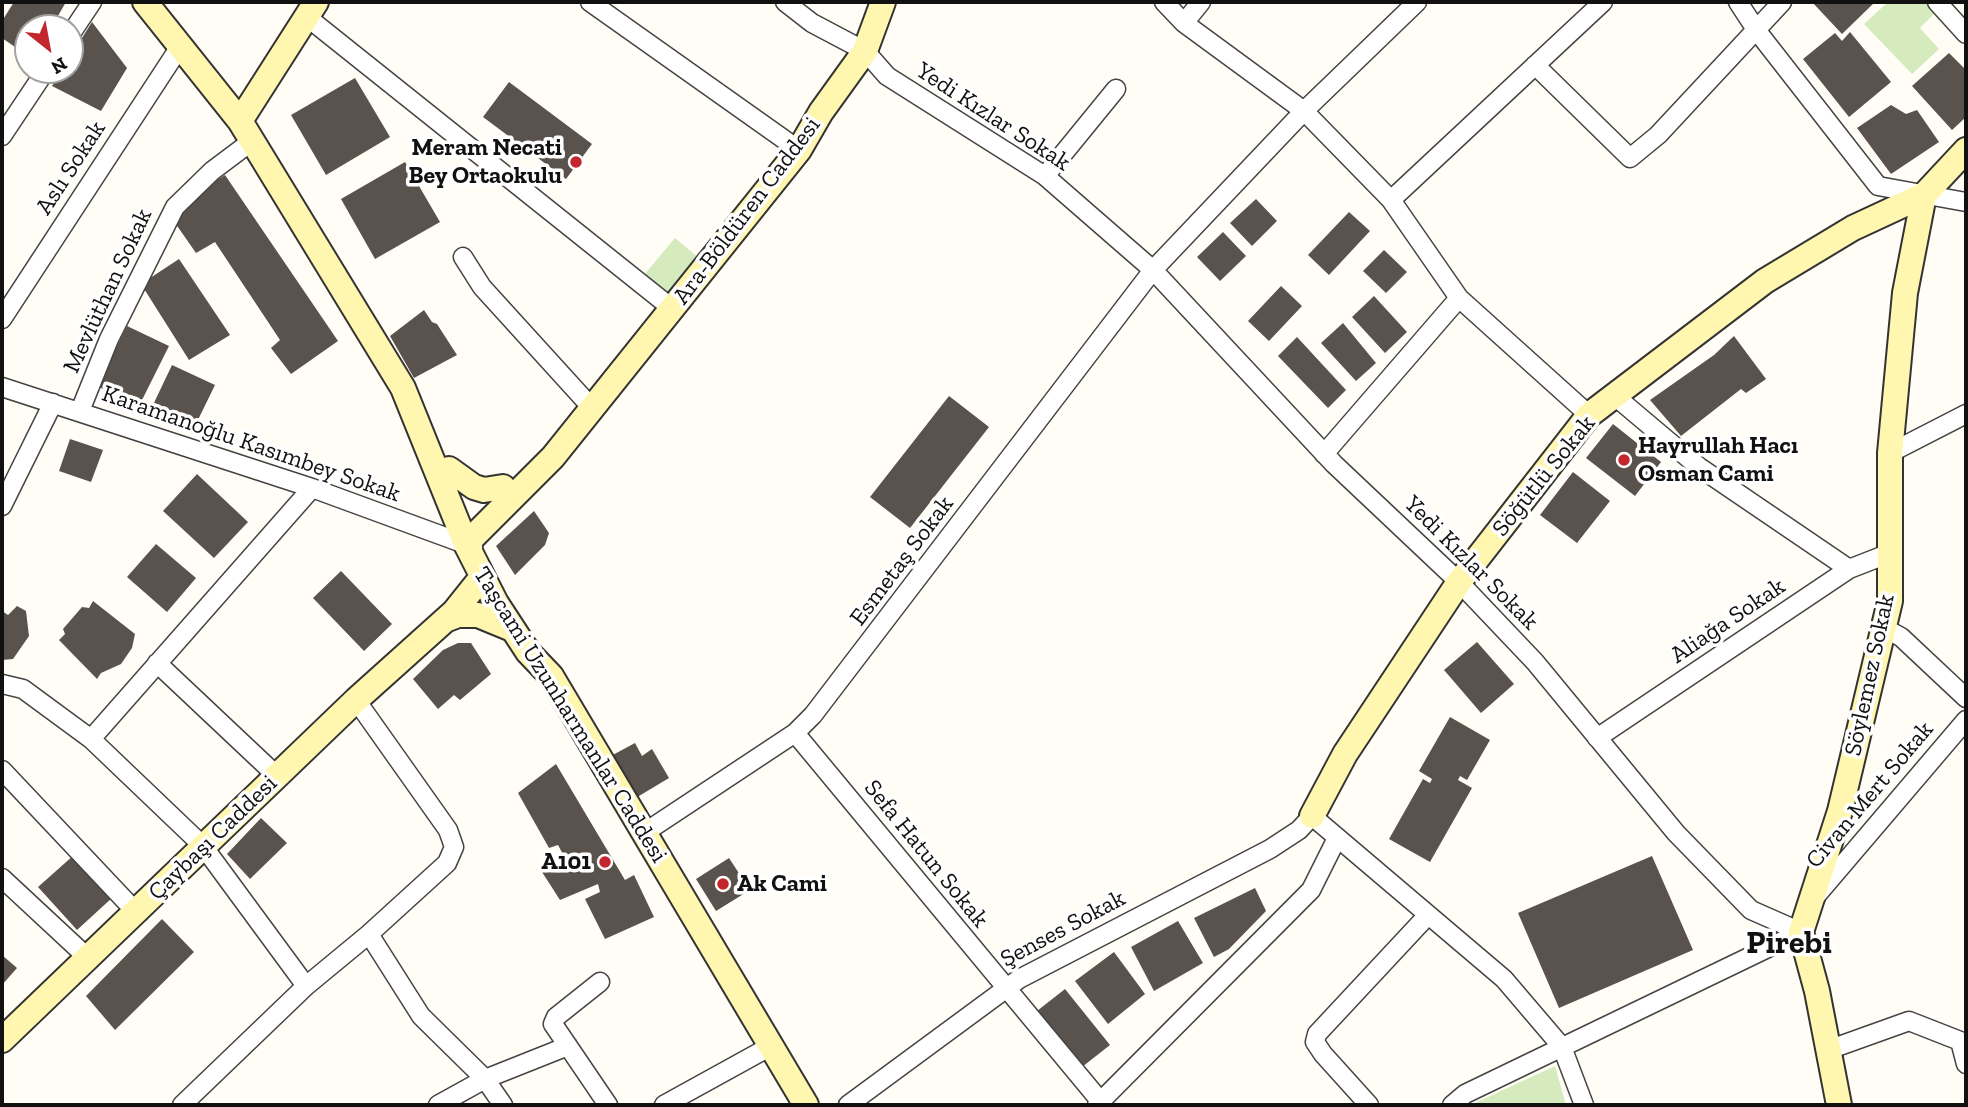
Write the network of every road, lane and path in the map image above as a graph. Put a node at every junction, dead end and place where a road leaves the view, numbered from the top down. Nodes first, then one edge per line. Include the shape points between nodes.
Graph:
1 (145, 2) edge
2 (590, 2) edge
3 (785, 2) edge
4 (883, 2) edge
5 (1164, 2) edge
6 (1200, 2) edge
7 (1417, 2) edge
8 (1603, 2) edge
9 (1738, 2) edge
10 (1782, 2) edge
11 (1937, 2) edge
12 (312, 9) edge
13 (1184, 23) junction
14 (1757, 31) junction
15 (1966, 34) edge
16 (181, 45) junction
17 (865, 51) junction
18 (1535, 65) junction
19 (37, 84) edge
20 (1116, 89) dead end
21 (1304, 111) junction
22 (246, 131) junction
23 (2, 136) edge
24 (799, 150) junction
25 (1966, 150) edge
26 (1045, 176) junction
27 (1924, 195) junction
28 (1391, 200) junction
29 (1966, 202) edge
30 (463, 257) dead end
31 (1153, 270) junction
32 (1459, 298) junction
33 (674, 310) junction
34 (2, 319) edge
35 (2, 387) edge
36 (403, 388) junction
37 (1616, 397) junction
38 (53, 403) junction
39 (592, 408) junction
40 (80, 411) junction
41 (1966, 414) edge
42 (1589, 415) junction
43 (1890, 453) junction
44 (1324, 454) junction
45 (449, 468) junction
46 (503, 487) junction
47 (312, 488) junction
48 (2, 506) edge
49 (473, 545) junction
50 (1890, 553) junction
51 (1849, 569) junction
52 (1459, 582) junction
53 (446, 620) junction
54 (1884, 628) junction
55 (512, 629) junction
56 (425, 636) junction
57 (157, 663) junction
58 (551, 676) junction
59 (2, 684) edge
60 (1966, 698) edge
61 (356, 700) junction
62 (1966, 720) edge
63 (795, 733) junction
64 (1597, 738) junction
65 (91, 739) junction
66 (2, 770) edge
67 (277, 776) junction
68 (1312, 816) junction
69 (644, 833) junction
70 (1337, 838) junction
71 (203, 846) junction
72 (2, 878) edge
73 (1811, 902) junction
74 (136, 912) junction
75 (1428, 915) junction
76 (1801, 932) junction
77 (369, 934) junction
78 (88, 958) junction
79 (600, 982) dead end
80 (306, 986) junction
81 (1004, 988) junction
82 (2, 1040) edge
83 (568, 1046) junction
84 (771, 1046) junction
85 (1562, 1048) junction
86 (1828, 1049) junction
87 (1966, 1064) edge
88 (485, 1079) junction
89 (1099, 1104) edge
90 (182, 1105) edge
91 (438, 1105) edge
92 (503, 1105) edge
93 (608, 1105) edge
94 (664, 1105) edge
95 (806, 1105) edge
96 (848, 1105) edge
97 (1369, 1105) edge
98 (1452, 1105) edge
99 (1584, 1105) edge
100 (1839, 1105) edge

1 - 16 street, Taşcami Uzunharmanlar Caddesi
2 - 24 street
3 - 17 street, Yedi Kızlar Sokak via 812,23
4 - 17 street, Ara-Böldüren Caddesi
5 - 13 street
6 - 13 street
7 - 21 street, Esmetaş Sokak
8 - 18 street
9 - 14 street
10 - 14 street
11 - 15 street
12 - 22 street
12 - 33 street
13 - 21 street
14 - 18 street via 1658,135 1630,158
14 - 27 street via 1878,186
16 - 22 street, Taşcami Uzunharmanlar Caddesi
16 - 34 street, Aslı Sokak
17 - 24 street, Ara-Böldüren Caddesi
17 - 26 street, Yedi Kızlar Sokak via 887,76
18 - 28 street
19 - 23 street
20 - 26 street
21 - 28 street
21 - 31 street, Esmetaş Sokak
22 - 36 street, Taşcami Uzunharmanlar Caddesi
22 - 40 street, Mevlüthan Sokak via 174,207 109,339
24 - 33 street, Ara-Böldüren Caddesi
25 - 27 street, Söğütlü Sokak
26 - 31 street, Yedi Kızlar Sokak
27 - 29 street
27 - 37 street, Söğütlü Sokak via 1853,228 1765,281
27 - 43 street, Söylemez Sokak via 1905,293
28 - 32 street
30 - 39 street via 482,287
31 - 44 street, Yedi Kızlar Sokak
31 - 63 street, Esmetaş Sokak via 859,658
32 - 42 street
32 - 44 street
33 - 39 street, Ara-Böldüren Caddesi
35 - 38 street, Karamanoğlu Kasımbey Sokak
36 - 45 street via 427,419
36 - 49 street, Taşcami Uzunharmanlar Caddesi
37 - 42 street, Söğütlü Sokak
37 - 51 street via 1699,467
38 - 40 street, Karamanoğlu Kasımbey Sokak
38 - 48 street
39 - 46 street, Ara-Böldüren Caddesi
39 - 49 street, Ara-Böldüren Caddesi via 548,464
40 - 47 street, Karamanoğlu Kasımbey Sokak
41 - 43 street
42 - 52 street, Söğütlü Sokak
43 - 50 street, Söylemez Sokak
44 - 52 street, Yedi Kızlar Sokak
45 - 46 street via 474,487
45 - 49 street
46 - 49 street, Ara-Böldüren Caddesi
47 - 49 street, Karamanoğlu Kasımbey Sokak
47 - 57 street
49 - 53 street, Çaybaşı Caddesi
49 - 55 street, Taşcami Uzunharmanlar Caddesi
49 - 56 street, Çaybaşı Caddesi
49 - 58 street via 542,651
50 - 51 street, Aliağa Sokak
50 - 54 street, Söylemez Sokak via 1890,601
51 - 64 street, Aliağa Sokak
52 - 64 street, Yedi Kızlar Sokak via 1535,662
52 - 68 street, Söğütlü Sokak via 1345,754
53 - 55 street via 478,615
53 - 56 street, Çaybaşı Caddesi
54 - 60 street via 1901,637
54 - 73 street, Söylemez Sokak via 1840,811
55 - 58 street, Taşcami Uzunharmanlar Caddesi
56 - 61 street, Çaybaşı Caddesi
57 - 65 street
57 - 67 street
58 - 69 street, Taşcami Uzunharmanlar Caddesi
59 - 65 street via 23,689
61 - 67 street, Çaybaşı Caddesi
61 - 77 street via 448,830 454,847 447,863
62 - 73 street, Civan Mert Sokak
63 - 69 street, Esmetaş Sokak
63 - 81 street, Sefa Hatun Sokak
64 - 76 street, Yedi Kızlar Sokak via 1676,833 1751,910
65 - 71 street
66 - 74 street
67 - 71 street, Çaybaşı Caddesi
68 - 70 street
68 - 81 street, Şenses Sokak via 1270,849
69 - 84 street, Taşcami Uzunharmanlar Caddesi
70 - 75 street
70 - 89 street via 1311,890
71 - 74 street, Çaybaşı Caddesi
71 - 80 street
72 - 78 street
73 - 76 street, Söylemez Sokak
74 - 78 street, Çaybaşı Caddesi
75 - 85 street via 1504,979
75 - 97 street via 1317,1034 1315,1042 1323,1054
76 - 85 street
76 - 86 street
77 - 80 street
77 - 88 street via 421,1016
78 - 82 street, Çaybaşı Caddesi
79 - 83 street via 556,1017 553,1024
80 - 90 street
81 - 89 street, Sefa Hatun Sokak
81 - 96 street, Şenses Sokak
83 - 88 street
83 - 93 street
84 - 94 street
84 - 95 street, Taşcami Uzunharmanlar Caddesi
85 - 98 street via 1465,1094
85 - 99 street
86 - 87 street via 1909,1021 1960,1041
86 - 100 street
88 - 91 street
88 - 92 street

